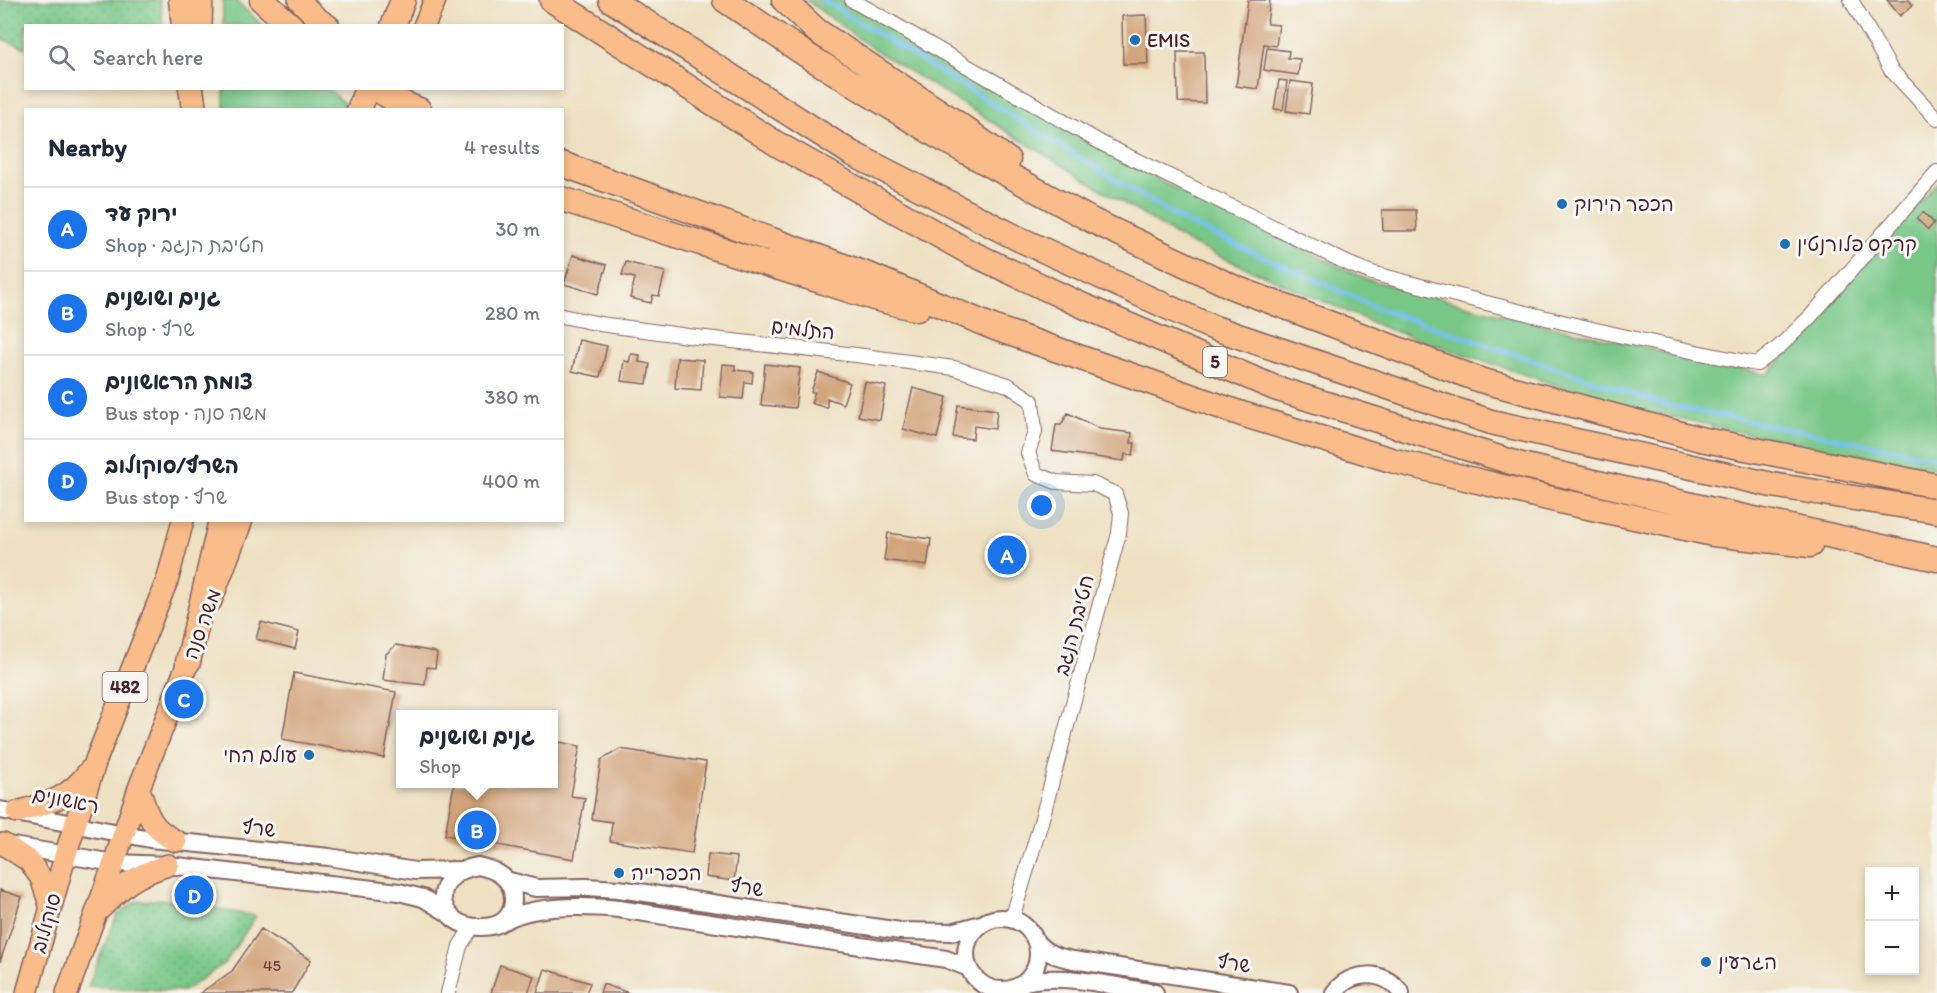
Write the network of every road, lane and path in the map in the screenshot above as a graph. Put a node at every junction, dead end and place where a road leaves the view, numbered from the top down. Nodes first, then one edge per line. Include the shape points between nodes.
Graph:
1 (181, 0) edge
2 (202, 0) edge
3 (262, 0) edge
4 (299, 0) edge
5 (403, 0) edge
6 (552, 0) edge
7 (612, 0) edge
8 (724, 0) edge
9 (771, 0) edge
10 (784, 0) edge
11 (852, 0) edge
12 (1851, 0) edge
13 (434, 1) edge
14 (184, 24) edge
15 (201, 24) edge
16 (289, 24) edge
17 (326, 24) edge
18 (394, 24) edge
19 (423, 24) edge
20 (817, 31) junction
21 (191, 90) edge
22 (200, 90) edge
23 (366, 90) edge
24 (389, 96) edge
25 (194, 108) edge
26 (199, 108) edge
27 (360, 108) edge
28 (415, 108) edge
29 (1937, 119) edge
30 (564, 165) edge
31 (1937, 172) edge
32 (564, 200) edge
33 (1093, 220) junction
34 (564, 316) edge
35 (995, 328) junction
36 (1032, 401) joint
37 (1937, 486) edge
38 (1937, 511) edge
39 (182, 522) edge
40 (221, 522) edge
41 (241, 522) edge
42 (1937, 559) edge
43 (188, 662) junction
44 (96, 760) junction
45 (139, 788) junction
46 (8, 811) edge
47 (76, 823) junction
48 (123, 833) junction
49 (176, 841) junction
50 (2, 844) edge
51 (66, 854) junction
52 (114, 863) junction
53 (168, 865) junction
54 (462, 870) junction
55 (506, 880) junction
56 (51, 908) junction
57 (447, 912) junction
58 (95, 913) junction
59 (1012, 919) junction
60 (504, 921) junction
61 (981, 924) junction
62 (472, 927) junction
63 (1036, 942) junction
64 (969, 968) junction
65 (1025, 982) junction
66 (1339, 987) edge
67 (994, 991) edge
68 (27, 993) edge
69 (67, 993) edge
70 (448, 993) edge
71 (1155, 993) edge
72 (1289, 993) edge
73 (1323, 993) edge
74 (1401, 993) edge

1 - 14 highway
2 - 15 main road
3 - 16 highway
4 - 17 main road
5 - 18 highway
6 - 42 highway, 5 via 777,144 967,251 1275,388 1521,465
7 - 38 highway, 5 via 851,153 1017,238 1209,326 1491,422 1772,485
8 - 33 highway via 939,137
9 - 20 highway
10 - 20 highway
11 - 31 street via 1104,144 1349,264 1546,317 1757,364 1810,317
12 - 29 street via 1891,70
13 - 19 main road
20 - 33 highway
21 - 25 highway
22 - 26 main road
23 - 27 highway
24 - 28 highway
30 - 35 highway via 871,276
32 - 35 highway via 874,298
33 - 37 highway via 1235,288 1480,380 1700,439
34 - 36 street, התלמים via 688,336 954,368 1008,385
35 - 42 highway via 1242,414 1380,456 1538,496 1713,534
36 - 59 street, חטיבת הנגב via 1035,432 1028,453 1036,474 1056,482 1093,484 1115,494 1121,513 1119,533
39 - 44 main road, 482 via 168,578
40 - 43 highway
41 - 43 main road, משה סנה / 482
43 - 45 main road, משה סנה / 482
44 - 46 main road via 78,785 63,797
44 - 47 main road, 482
45 - 48 main road, משה סנה / 482
45 - 49 main road via 149,819 162,834
46 - 47 street, ראשונים
47 - 48 street, ראשונים
47 - 51 main road, 482
48 - 49 street, שרף
48 - 52 main road, משה סנה / 482
49 - 54 street, שרף via 329,857 414,871
50 - 51 street
50 - 56 main road via 29,861 41,878
51 - 52 street
51 - 56 main road, סוקולוב / 482
52 - 53 street
52 - 58 main road, 482
53 - 57 street via 399,892 423,898
53 - 58 main road via 123,886
54 - 55 street via 488,868
54 - 57 street via 447,882 443,892
55 - 60 street via 513,891 513,906
55 - 61 street, שרף via 536,888 619,889 900,932 952,932
56 - 68 main road, סוקולוב / 482
57 - 62 street
58 - 69 main road, 482
59 - 61 street
59 - 63 street via 1031,931
60 - 62 street
60 - 64 street via 521,914 558,909 619,909 934,957
61 - 64 street via 968,943
62 - 70 street via 460,946
63 - 65 street via 1037,965
63 - 72 street, שרף via 1047,952 1064,958
64 - 67 street
65 - 67 street
65 - 71 street via 1063,978
66 - 73 street
66 - 74 street via 1355,976 1379,976

